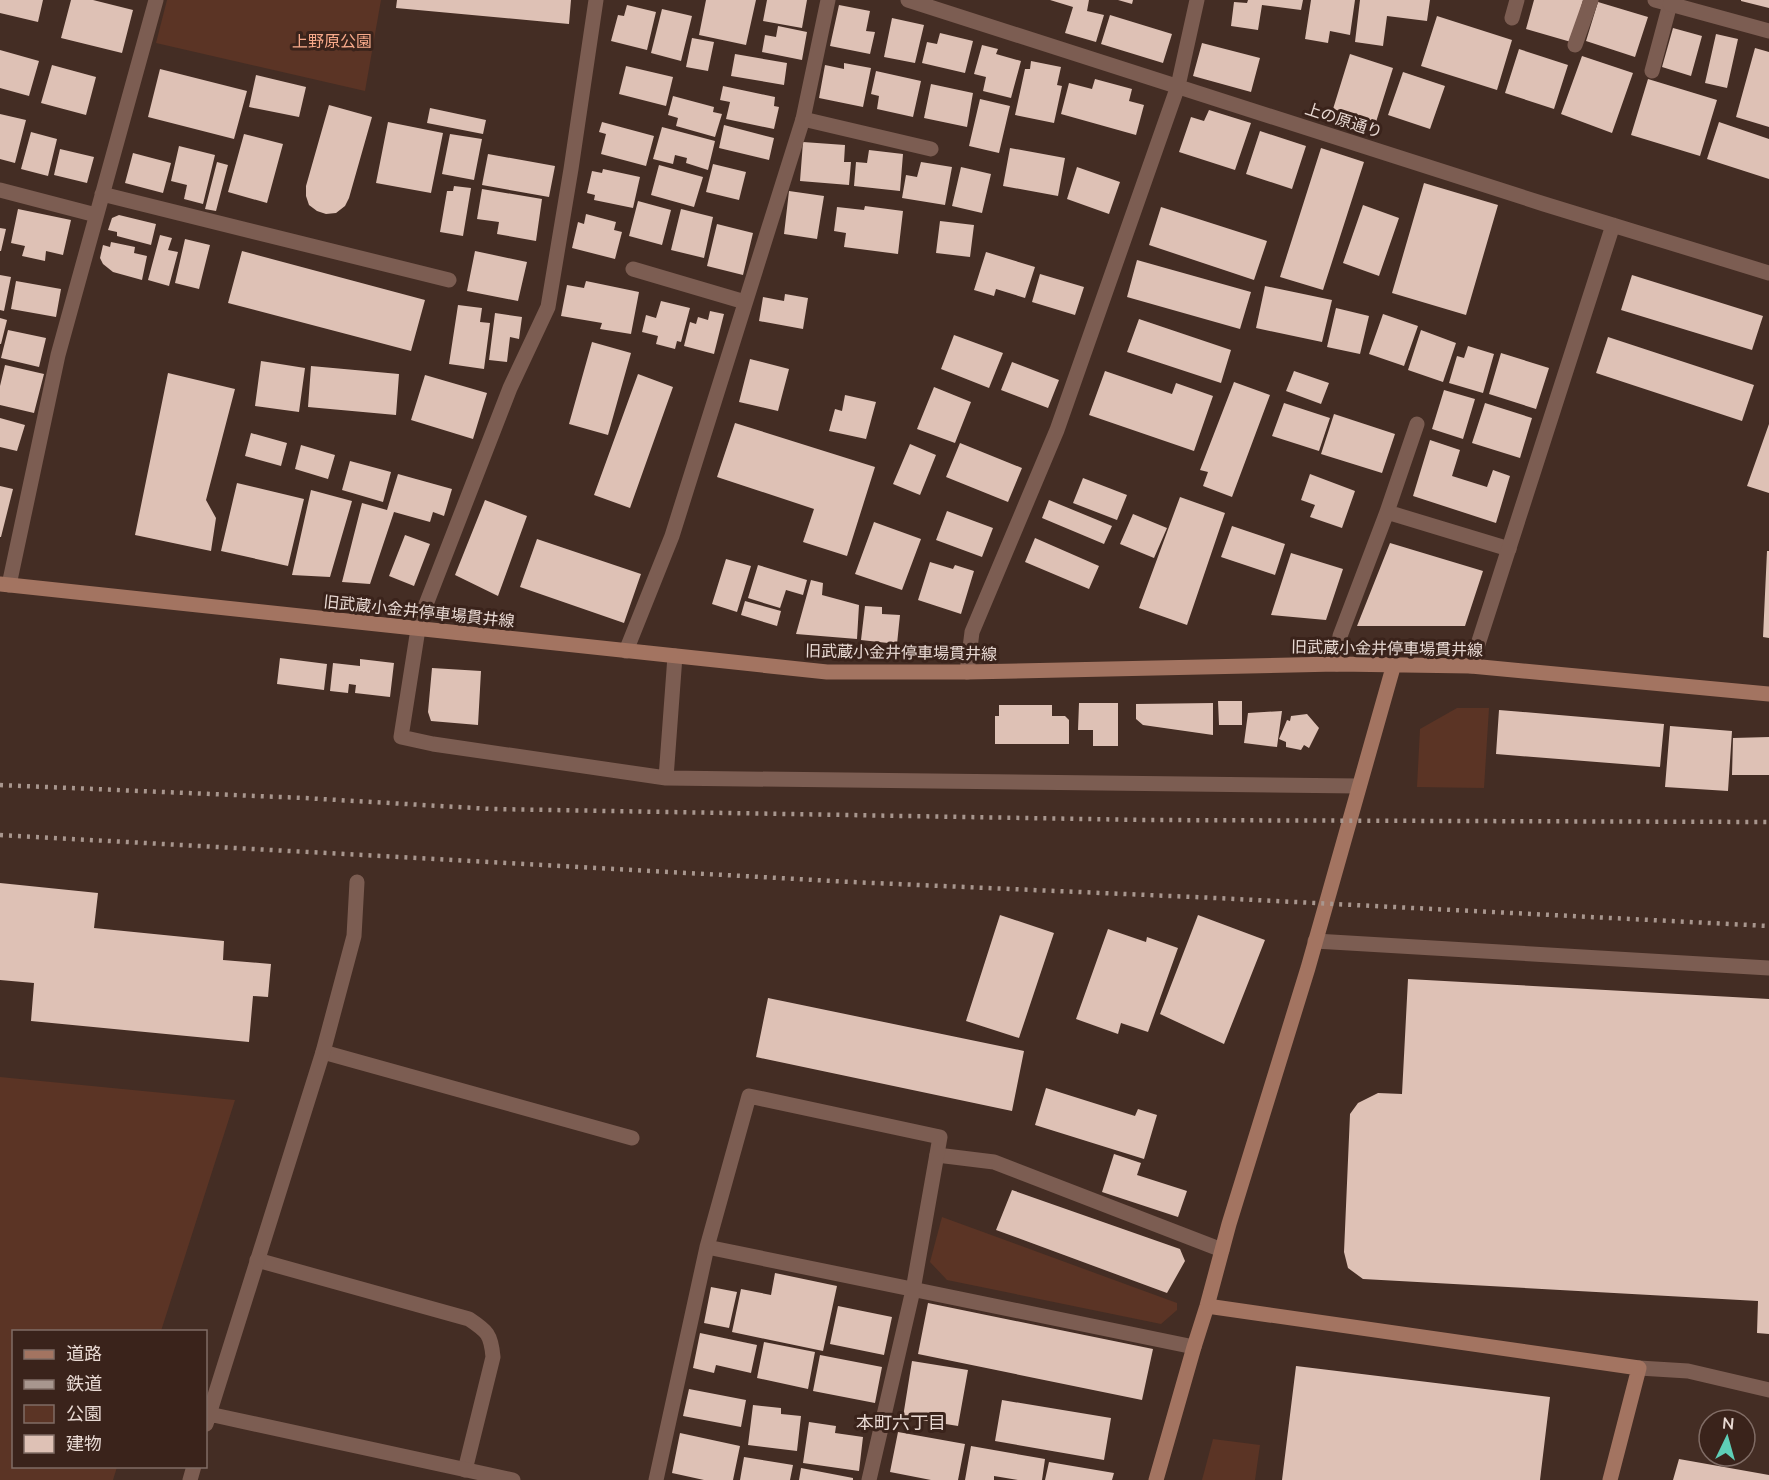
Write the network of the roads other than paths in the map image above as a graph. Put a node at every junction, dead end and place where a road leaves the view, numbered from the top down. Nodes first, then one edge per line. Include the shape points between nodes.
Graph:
1 (156, 0) edge
2 (596, 0) edge
3 (828, 0) edge
4 (908, 0) edge
5 (1197, 0) edge
6 (1517, 0) edge
7 (1591, 0) edge
8 (1655, 0) edge
9 (1671, 2) edge
10 (1512, 18) dead end
11 (1769, 31) edge
12 (1575, 45) dead end
13 (1652, 71) dead end
14 (1178, 86) junction
15 (803, 119) junction
16 (931, 149) dead end
17 (0, 190) edge
18 (102, 194) junction
19 (96, 214) junction
20 (1613, 225) junction
21 (633, 269) dead end
22 (1769, 273) edge
23 (449, 280) dead end
24 (745, 302) junction
25 (1417, 424) dead end
26 (1387, 512) junction
27 (1509, 549) junction
28 (4, 584) edge
29 (418, 629) junction
30 (626, 651) junction
31 (675, 656) junction
32 (1337, 664) junction
33 (1394, 664) junction
34 (1471, 666) junction
35 (967, 672) junction
36 (1769, 694) edge
37 (666, 778) junction
38 (1359, 786) junction
39 (357, 882) dead end
40 (1315, 941) junction
41 (1769, 968) edge
42 (323, 1052) junction
43 (632, 1138) dead end
44 (937, 1155) junction
45 (707, 1247) junction
46 (1222, 1250) junction
47 (257, 1260) junction
48 (913, 1290) junction
49 (1207, 1306) junction
50 (1194, 1347) junction
51 (1639, 1368) junction
52 (1769, 1390) edge
53 (207, 1419) edge
54 (465, 1470) junction
55 (513, 1480) edge
56 (656, 1480) edge
57 (869, 1480) edge
58 (1156, 1480) edge
59 (1610, 1480) edge

1 - 18 street
2 - 29 street via 548,307 505,399
3 - 15 street
4 - 14 street, 上の原通り
5 - 14 street
6 - 10 street
7 - 12 street
8 - 9 street
9 - 11 street
9 - 13 street
14 - 20 street, 上の原通り
14 - 35 street via 1057,429 972,632
15 - 16 street
15 - 24 street
17 - 19 street
18 - 19 street
18 - 23 street
19 - 28 street
20 - 22 street, 上の原通り
20 - 27 street
21 - 24 street
24 - 30 street via 672,536
25 - 26 street
26 - 27 street
26 - 32 street via 1340,636
27 - 34 street
28 - 29 street, 旧武蔵小金井停車場貫井線
29 - 30 street, 旧武蔵小金井停車場貫井線
29 - 37 street via 401,737
30 - 31 street, 旧武蔵小金井停車場貫井線
31 - 35 street, 旧武蔵小金井停車場貫井線 via 827,672
31 - 37 street
32 - 33 street, 旧武蔵小金井停車場貫井線
32 - 35 street, 旧武蔵小金井停車場貫井線
33 - 34 street, 旧武蔵小金井停車場貫井線
33 - 38 street
34 - 36 street, 旧武蔵小金井停車場貫井線
37 - 38 street
38 - 40 street
39 - 42 street via 354,936
40 - 41 street
40 - 46 street
42 - 43 street
42 - 47 street
44 - 45 street via 940,1137 749,1096
44 - 46 street via 994,1161
44 - 48 street
45 - 48 street
45 - 56 street
46 - 49 street
47 - 53 street
47 - 54 street via 469,1319 485,1329 492,1341 493,1357
48 - 50 street
48 - 57 street
49 - 50 street
49 - 51 street
50 - 58 street
51 - 52 street via 1688,1371
51 - 59 street
53 - 54 street
54 - 55 street

